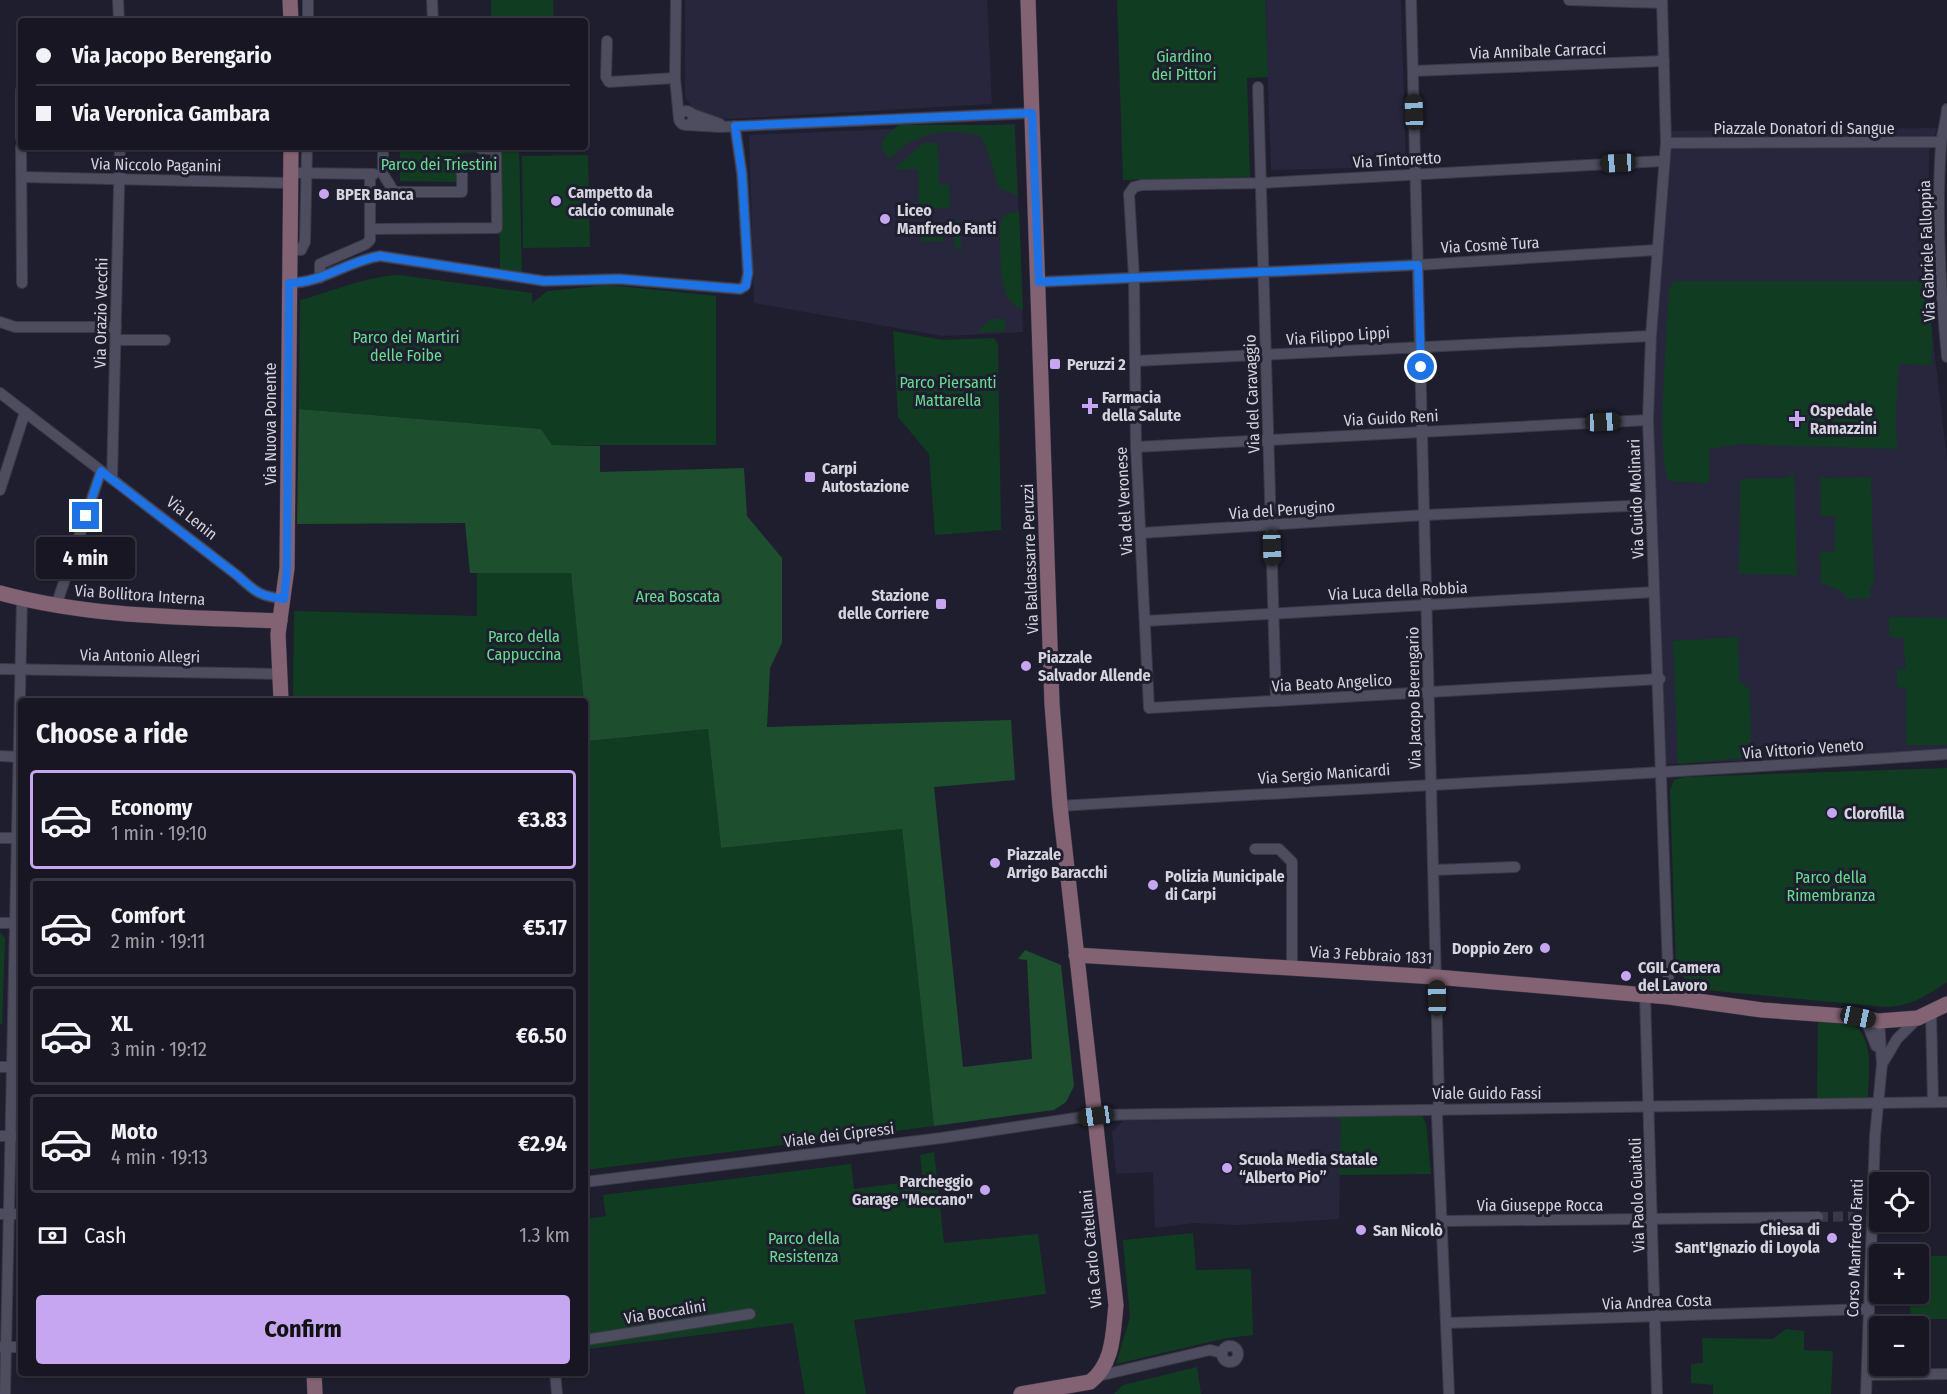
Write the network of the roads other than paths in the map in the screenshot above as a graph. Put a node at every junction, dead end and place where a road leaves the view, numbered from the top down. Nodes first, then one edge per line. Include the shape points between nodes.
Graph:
1 (118, 0) edge
2 (283, 0) edge
3 (290, 0) edge
4 (308, 0) edge
5 (432, 0) edge
6 (676, 0) edge
7 (1028, 0) edge
8 (1411, 0) edge
9 (1569, 0) edge
10 (1662, 1) edge
11 (119, 18) edge
12 (291, 18) edge
13 (308, 18) edge
14 (433, 18) edge
15 (607, 41) dead end
16 (1664, 60) junction
17 (1413, 71) junction
18 (675, 78) junction
19 (1258, 87) dead end
20 (1947, 111) edge
21 (1032, 113) junction
22 (732, 126) junction
23 (1941, 142) junction
24 (1666, 143) junction
25 (21, 150) edge
26 (120, 150) edge
27 (291, 150) edge
28 (307, 150) edge
29 (383, 150) edge
30 (496, 150) edge
31 (1663, 160) junction
32 (462, 165) dead end
33 (306, 173) junction
34 (370, 174) junction
35 (383, 174) junction
36 (1416, 174) junction
37 (22, 177) junction
38 (290, 178) junction
39 (119, 179) junction
40 (1262, 183) junction
41 (1134, 187) joint
42 (1942, 211) edge
43 (370, 229) junction
44 (290, 249) junction
45 (1656, 250) junction
46 (1418, 265) junction
47 (1264, 270) junction
48 (1134, 277) junction
49 (320, 278) junction
50 (1039, 282) junction
51 (22, 283) dead end
52 (289, 283) junction
53 (1944, 302) edge
54 (0, 322) edge
55 (117, 327) junction
56 (1651, 336) junction
57 (117, 340) junction
58 (165, 340) dead end
59 (1420, 346) junction
60 (1266, 356) junction
61 (1947, 357) edge
62 (1135, 361) junction
63 (0, 393) edge
64 (25, 412) junction
65 (1648, 420) junction
66 (1422, 431) junction
67 (1269, 439) junction
68 (1136, 447) junction
69 (101, 471) junction
70 (112, 479) junction
71 (0, 490) edge
72 (1650, 505) junction
73 (1425, 515) junction
74 (1271, 526) junction
75 (1141, 533) junction
76 (1654, 592) junction
77 (0, 593) edge
78 (22, 599) junction
79 (284, 599) junction
80 (1427, 604) junction
81 (56, 606) junction
82 (1274, 614) junction
83 (280, 621) junction
84 (1145, 621) junction
85 (0, 669) edge
86 (21, 669) junction
87 (279, 674) junction
88 (1660, 679) junction
89 (1429, 692) junction
90 (21, 698) edge
91 (280, 698) edge
92 (1276, 701) junction
93 (1149, 708) joint
94 (1947, 754) edge
95 (0, 756) edge
96 (18, 757) edge
97 (1661, 774) junction
98 (1431, 783) junction
99 (1060, 806) junction
100 (0, 838) edge
101 (18, 838) edge
102 (1255, 849) dead end
103 (1515, 867) dead end
104 (1434, 870) junction
105 (0, 923) edge
106 (18, 923) edge
107 (1076, 955) junction
108 (1292, 969) junction
109 (1436, 977) junction
110 (1645, 995) junction
111 (1669, 997) junction
112 (1947, 1004) edge
113 (1925, 1015) junction
114 (1858, 1017) junction
115 (1879, 1021) junction
116 (1876, 1046) junction
117 (1882, 1064) junction
118 (0, 1067) edge
119 (17, 1067) edge
120 (1880, 1080) junction
121 (1933, 1102) junction
122 (1947, 1102) edge
123 (1878, 1103) junction
124 (1648, 1107) junction
125 (1438, 1108) junction
126 (1096, 1116) junction
127 (10, 1136) edge
128 (588, 1182) edge
129 (10, 1214) edge
130 (1818, 1217) tunnel mouth
131 (1653, 1220) junction
132 (1443, 1221) junction
133 (1868, 1309) junction
134 (750, 1314) dead end
135 (1655, 1317) junction
136 (1447, 1323) junction
137 (588, 1340) edge
138 (3, 1347) edge
139 (1221, 1353) dead end
140 (1947, 1374) edge
141 (1867, 1375) junction
142 (314, 1376) edge
143 (555, 1376) edge
144 (1094, 1384) edge
145 (5, 1394) edge
146 (315, 1394) edge
147 (557, 1394) edge
148 (1021, 1394) edge
149 (1449, 1394) edge
150 (1657, 1394) edge
151 (1866, 1394) edge

1 - 11 street
2 - 12 street
3 - 12 street
4 - 13 street
5 - 14 street
6 - 18 street
7 - 21 street, Via Baldassarre Peruzzi
8 - 17 street, Via Jacopo Berengario
9 - 10 street
10 - 16 street, Via Guido Molinari
15 - 18 street via 609,82
16 - 17 street, Via Annibale Carracci
16 - 24 street, Via Guido Molinari
17 - 36 street, Via Jacopo Berengario
18 - 22 street via 686,117
19 - 40 street, Via del Caravaggio
20 - 23 street, Via Gabriele Falloppia
21 - 22 street
21 - 50 street, Via Baldassarre Peruzzi
22 - 49 street via 742,174 748,273 746,286 740,289 619,279 544,281 380,256
23 - 24 street, Piazzale Donatori di Sangue
23 - 42 street, Via Gabriele Falloppia
24 - 31 street, Via Guido Molinari
25 - 37 street
26 - 39 street, Via Orazio Vecchi
27 - 38 street, Via Nuova Ponente
28 - 33 street
29 - 35 street
30 - 43 street via 497,228
31 - 36 street, Via Tintoretto
31 - 45 street, Via Guido Molinari
32 - 35 street via 462,192 394,192
33 - 34 street, Via Niccolo Paganini
33 - 38 street, Via Niccolo Paganini
33 - 44 street via 305,242 301,250
34 - 35 street, Via Niccolo Paganini
34 - 43 street
36 - 40 street, Via Tintoretto
36 - 46 street, Via Jacopo Berengario
37 - 39 street, Via Niccolo Paganini
37 - 51 street
38 - 39 street, Via Niccolo Paganini
38 - 44 street, Via Nuova Ponente
39 - 55 street, Via Orazio Vecchi
40 - 41 street, Via Tintoretto
40 - 47 street, Via del Caravaggio
41 - 48 street, Via del Veronese via 1129,194
42 - 53 street, Via Gabriele Falloppia
43 - 49 street via 366,244 320,264
44 - 52 street, Via Nuova Ponente
45 - 46 street, Via Cosmè Tura
45 - 56 street, Via Guido Molinari
46 - 47 street, Via Cosmè Tura
46 - 59 street, Via Jacopo Berengario
47 - 48 street, Via Cosmè Tura
47 - 60 street, Via del Caravaggio
48 - 50 street, Via Cosmè Tura
48 - 62 street, Via del Veronese
49 - 52 street
50 - 99 street, Via Baldassarre Peruzzi via 1052,704
52 - 79 street, Via Nuova Ponente
53 - 61 street, Via Gabriele Falloppia
54 - 55 street via 15,327
55 - 57 street, Via Orazio Vecchi
56 - 59 street, Via Filippo Lippi
56 - 65 street, Via Guido Molinari
57 - 58 street
57 - 70 street, Via Orazio Vecchi
59 - 60 street, Via Filippo Lippi
59 - 66 street, Via Jacopo Berengario
60 - 62 street, Via Filippo Lippi
60 - 67 street, Via del Caravaggio
62 - 68 street, Via del Veronese
63 - 64 street, Via Lenin
64 - 69 street, Via Lenin
64 - 71 street
65 - 66 street, Via Guido Reni
65 - 72 street, Via Guido Molinari
66 - 67 street, Via Guido Reni
66 - 73 street, Via Jacopo Berengario
67 - 68 street, Via Guido Reni
67 - 74 street, Via del Caravaggio
68 - 75 street, Via del Veronese
69 - 70 street, Via Lenin
69 - 81 street
70 - 79 street, Via Lenin via 253,591
72 - 73 street, Via del Perugino
72 - 76 street, Via Guido Molinari
73 - 74 street, Via del Perugino
73 - 80 street, Via Jacopo Berengario
74 - 75 street, Via del Perugino
74 - 82 street, Via del Caravaggio
75 - 84 street, Via del Veronese
76 - 80 street, Via Luca della Robbia
76 - 88 street, Via Guido Molinari
77 - 78 street, Via Bollitora Interna
78 - 81 street, Via Bollitora Interna
78 - 86 street
79 - 83 street
80 - 82 street, Via Luca della Robbia
80 - 89 street, Via Jacopo Berengario
81 - 83 street, Via Bollitora Interna via 109,614
82 - 84 street, Via Luca della Robbia
82 - 92 street, Via del Caravaggio
83 - 87 street
84 - 93 street, Via del Veronese
85 - 86 street, Via Antonio Allegri
86 - 87 street, Via Antonio Allegri
86 - 90 street
87 - 91 street
88 - 89 street, Via Beato Angelico
88 - 97 street, Via Guido Molinari
89 - 92 street, Via Beato Angelico
89 - 98 street, Via Jacopo Berengario
92 - 93 street, Via Beato Angelico
94 - 97 street, Via Vittorio Veneto
95 - 96 street
97 - 98 street, Via Sergio Manicardi
97 - 111 street, Via Guido Molinari
98 - 99 street, Via Sergio Manicardi
98 - 104 street, Via Jacopo Berengario
99 - 107 street, Via Baldassarre Peruzzi
100 - 101 street
102 - 108 street via 1279,849 1292,862
103 - 104 street
104 - 109 street, Via Jacopo Berengario
105 - 106 street
106 - 119 street
107 - 108 street, Via 3 Febbraio 1831
107 - 126 street, Via Baldassarre Peruzzi
108 - 109 street, Via 3 Febbraio 1831
109 - 110 street, Via 3 Febbraio 1831
109 - 125 street, Via Jacopo Berengario
110 - 111 street, Via 3 Febbraio 1831
110 - 124 street, Via Paolo Guaitoli
111 - 114 street, Via 3 Febbraio 1831 via 1762,1010
112 - 113 street
113 - 115 street, Via 3 Febbraio 1831
113 - 117 street via 1897,1039
113 - 121 street
114 - 115 street, Via 3 Febbraio 1831
114 - 116 street via 1867,1023
115 - 116 street
115 - 117 street
116 - 120 street
117 - 120 street
118 - 119 street
119 - 127 street
120 - 123 street, Corso Manfredo Fanti
121 - 122 street, Viale Guido Fassi
121 - 123 street, Viale Guido Fassi
123 - 124 street, Viale Guido Fassi
123 - 133 street, Corso Manfredo Fanti via 1866,1216
124 - 125 street, Viale Guido Fassi
124 - 131 street, Via Paolo Guaitoli
125 - 126 street, Viale Guido Fassi
125 - 132 street, Via Jacopo Berengario
126 - 128 street, Viale dei Cipressi
126 - 144 street, Via Carlo Catellani via 1116,1305 1112,1349
127 - 129 street
129 - 138 street
130 - 131 street, Via Giuseppe Rocca
131 - 132 street, Via Giuseppe Rocca
131 - 135 street, Via Paolo Guaitoli
132 - 136 street, Via Jacopo Berengario
133 - 135 street, Via Andrea Costa
133 - 141 street, Corso Manfredo Fanti
134 - 137 street, Via Boccalini
135 - 136 street, Via Andrea Costa
135 - 150 street, Via Paolo Guaitoli
136 - 149 street, Via Jacopo Berengario
138 - 145 street
139 - 144 street via 1210,1350
140 - 141 street
141 - 151 street, Corso Manfredo Fanti
142 - 146 street
143 - 147 street
144 - 148 street

